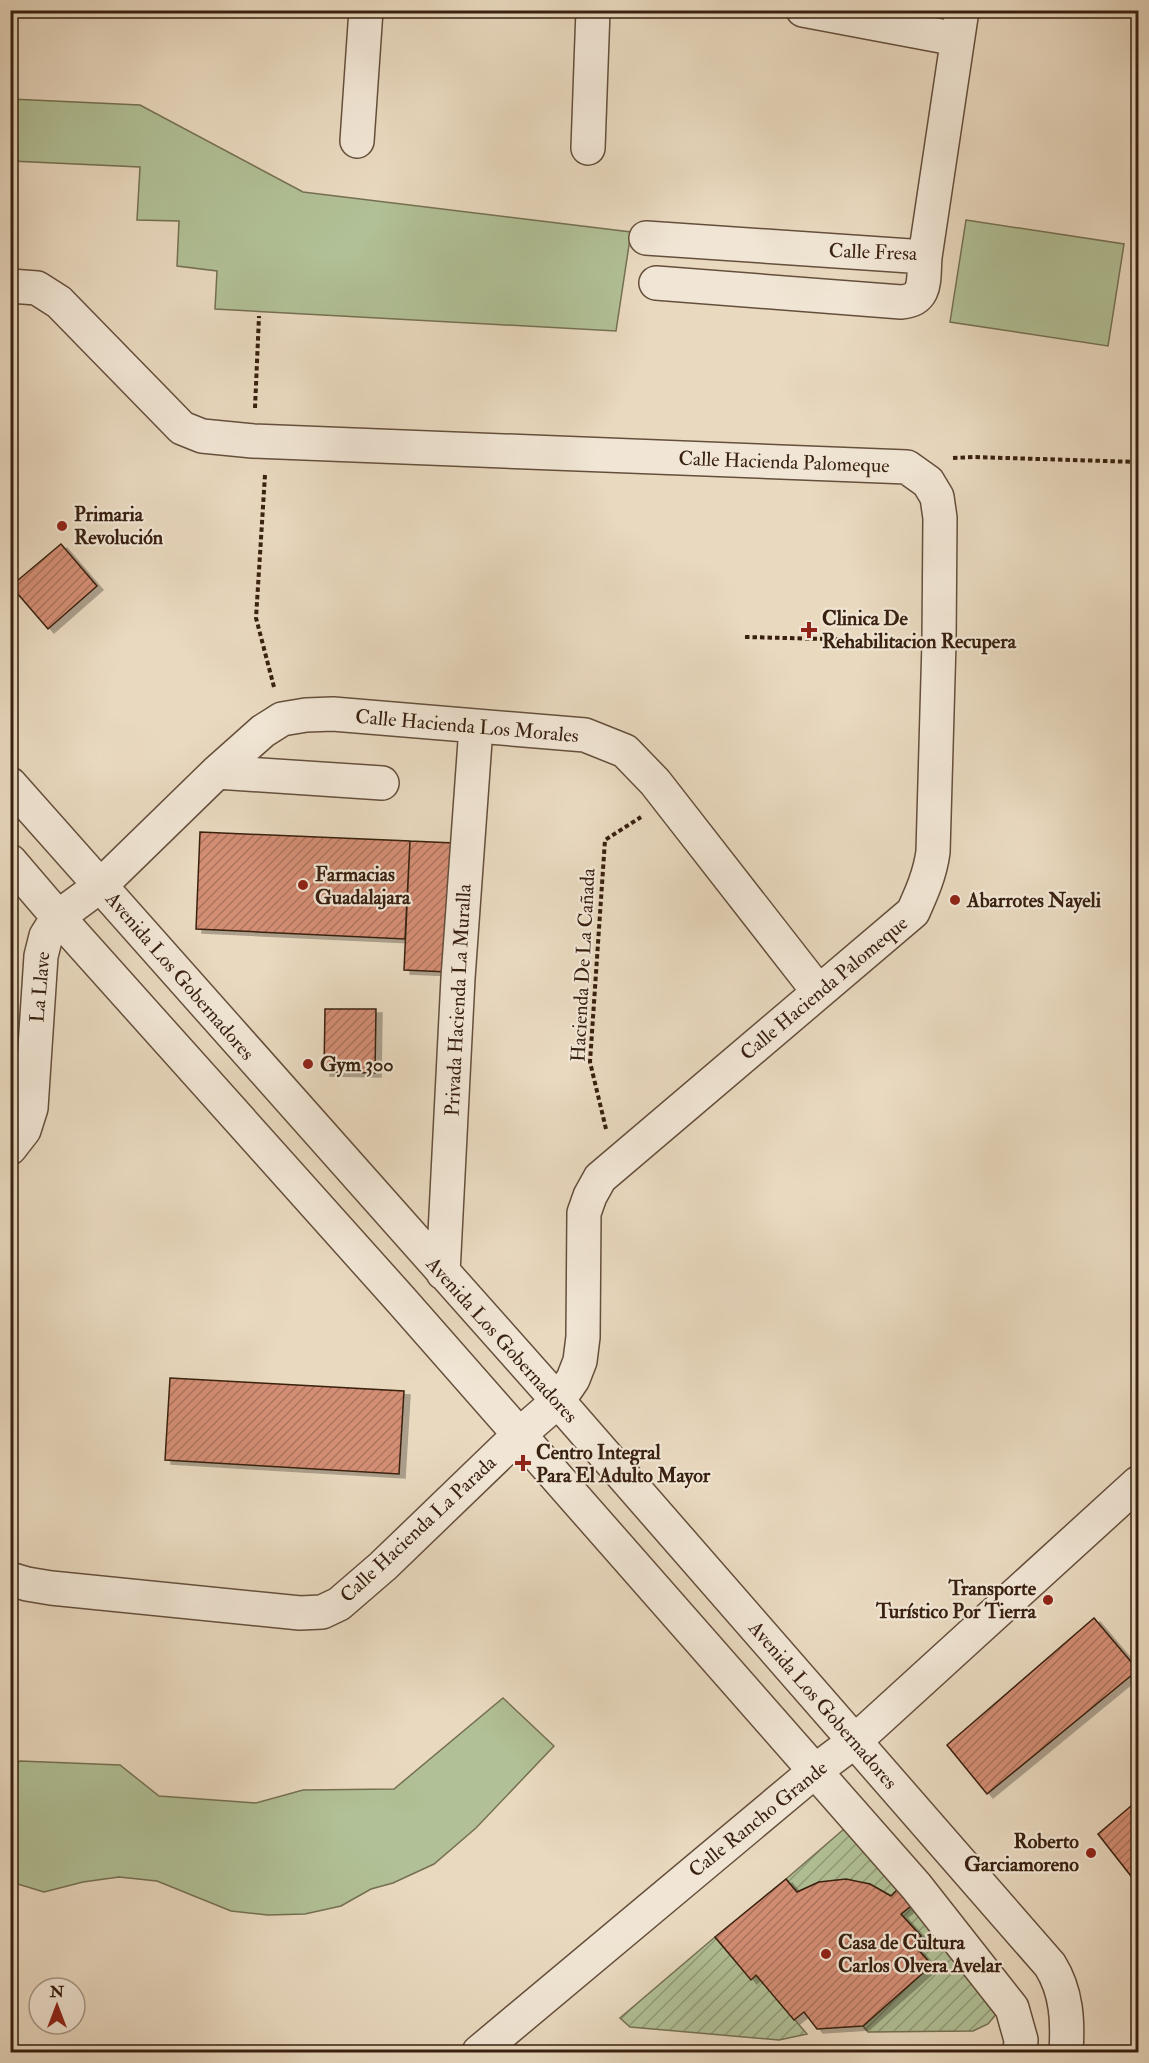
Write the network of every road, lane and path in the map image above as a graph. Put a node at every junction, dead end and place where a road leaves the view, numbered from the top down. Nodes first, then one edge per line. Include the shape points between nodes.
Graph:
1 (366, 10) edge
2 (593, 10) edge
3 (803, 10) edge
4 (960, 25) edge
5 (357, 141) dead end
6 (588, 148) dead end
7 (646, 238) dead end
8 (926, 257) junction
9 (656, 283) dead end
10 (10, 286) edge
11 (259, 316) dead end
12 (260, 441) junction
13 (1138, 462) edge
14 (906, 467) junction
15 (744, 637) dead end
16 (939, 642) junction
17 (282, 719) junction
18 (476, 727) junction
19 (217, 772) junction
20 (382, 783) dead end
21 (10, 784) edge
22 (668, 799) junction
23 (10, 861) edge
24 (100, 886) junction
25 (58, 917) junction
26 (818, 992) junction
27 (10, 1148) edge
28 (615, 1164) junction
29 (443, 1273) junction
30 (558, 1401) junction
31 (520, 1434) junction
32 (1138, 1483) edge
33 (10, 1579) edge
34 (855, 1741) junction
35 (816, 1772) junction
36 (479, 2052) edge
37 (1020, 2052) edge
38 (1066, 2052) edge

1 - 5 street
2 - 6 street
3 - 4 street
4 - 8 street, Calle Fresa
7 - 8 street, Calle Fresa
8 - 9 street via 922,287 912,301
10 - 12 street, Calle Hacienda Palomeque via 37,288 58,302 182,428 202,436
11 - 12 path
12 - 14 street, Calle Hacienda Palomeque
12 - 17 path via 256,618
13 - 14 path via 973,457
14 - 16 street, Calle Hacienda Palomeque via 928,482 937,497
15 - 16 path
16 - 26 street, Calle Hacienda Palomeque via 930,870 913,912
17 - 18 street, Calle Hacienda Los Morales via 333,714
17 - 19 street, Calle Hacienda Los Morales
18 - 22 street, Calle Hacienda Los Morales via 585,735 625,751
18 - 29 street, Privada Hacienda La Muralla
19 - 20 street
19 - 24 street, Calle Hacienda Los Morales
21 - 24 street, Avenida Los Gobernadores
22 - 26 street, Calle Hacienda Los Morales
22 - 28 path, Hacienda De La Cañada via 605,840 590,1062
23 - 25 street
24 - 25 street, La Llave
24 - 29 street, Avenida Los Gobernadores
25 - 27 street, La Llave via 46,936 41,956 32,1108 24,1130
25 - 31 street
26 - 28 street, Calle Hacienda Palomeque
28 - 30 street, Calle Hacienda Palomeque via 600,1178 584,1213 580,1361
29 - 30 street, Avenida Los Gobernadores
30 - 31 street, Calle Hacienda La Parada
30 - 34 street, Avenida Los Gobernadores
31 - 33 street, Calle Hacienda La Parada via 382,1566 339,1604 322,1612 51,1588
31 - 35 street
32 - 34 street, Calle Rancho Grande
34 - 35 street, Calle Rancho Grande
34 - 38 street, Avenida Los Gobernadores via 1050,1965 1066,2010
35 - 36 street, Calle Rancho Grande
35 - 37 street via 916,1886 1012,2008 1021,2040

